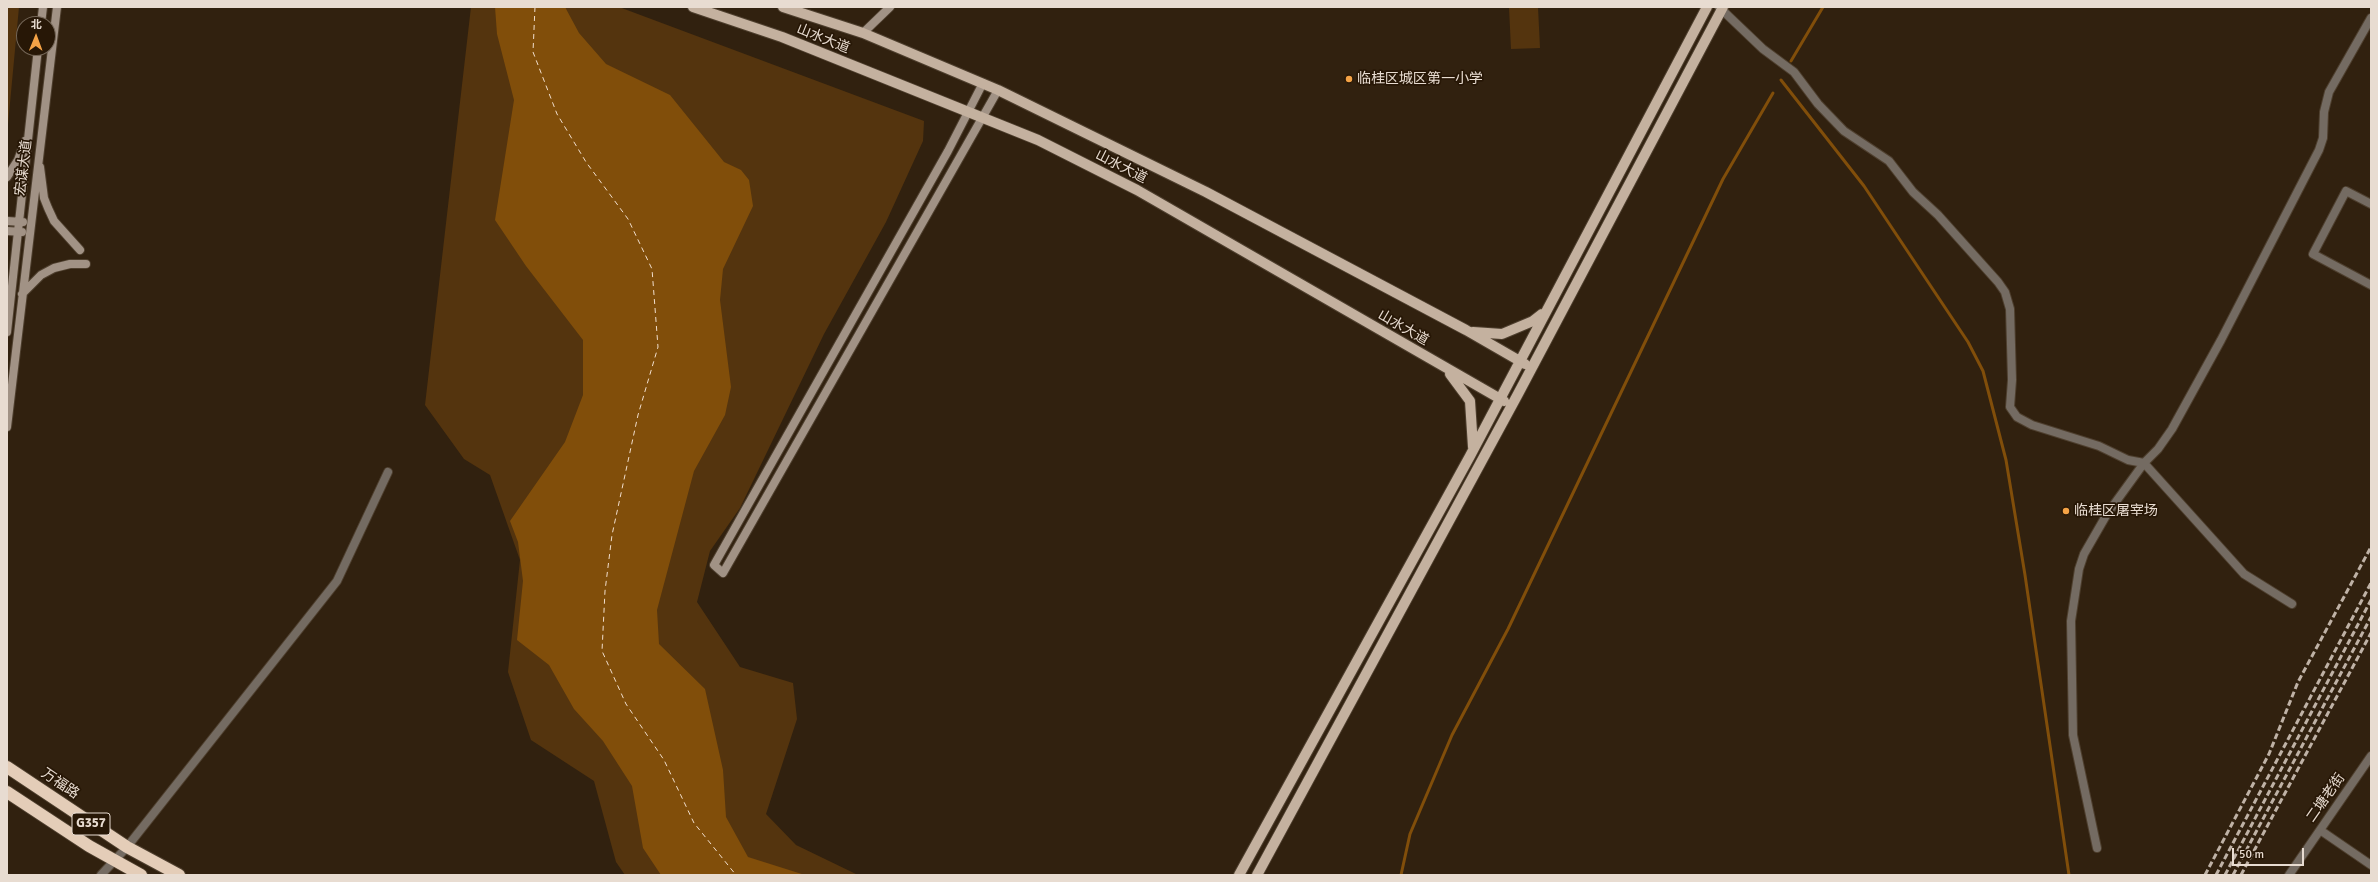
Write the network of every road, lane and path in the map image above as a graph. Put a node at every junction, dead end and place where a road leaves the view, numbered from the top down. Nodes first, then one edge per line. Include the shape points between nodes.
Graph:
1 (57, 7) edge
2 (693, 7) edge
3 (783, 7) edge
4 (890, 7) edge
5 (1707, 7) edge
6 (1721, 8) edge
7 (2371, 18) edge
8 (863, 33) junction
9 (37, 56) edge
10 (983, 83) junction
11 (998, 90) junction
12 (968, 112) junction
13 (983, 117) junction
14 (29, 129) junction
15 (39, 149) junction
16 (7, 177) edge
17 (2371, 204) edge
18 (7, 221) edge
19 (19, 222) junction
20 (30, 223) junction
21 (7, 231) edge
22 (18, 231) junction
23 (29, 232) junction
24 (80, 250) dead end
25 (86, 264) dead end
26 (7, 272) edge
27 (2371, 285) edge
28 (12, 294) junction
29 (22, 294) junction
30 (1546, 312) junction
31 (1466, 330) junction
32 (7, 332) edge
33 (1520, 361) junction
34 (1445, 368) junction
35 (1531, 368) junction
36 (1499, 398) junction
37 (1511, 406) junction
38 (7, 427) edge
39 (1473, 450) junction
40 (2144, 463) junction
41 (388, 472) dead end
42 (2292, 604) dead end
43 (2371, 756) edge
44 (7, 767) edge
45 (7, 792) edge
46 (2320, 830) junction
47 (127, 847) junction
48 (2097, 848) dead end
49 (114, 860) junction
50 (2371, 865) edge
51 (101, 875) edge
52 (141, 875) edge
53 (178, 875) edge
54 (1239, 875) edge
55 (1257, 875) edge
56 (2289, 875) edge

1 - 15 street, 宏谋大道
2 - 12 main road, 山水大道 via 782,37
3 - 8 main road, 山水大道
4 - 8 street
5 - 30 main road
6 - 35 main road
6 - 40 street via 1763,49 1792,70 1813,99 1840,127 1889,161 1913,192 1938,215 1998,282 2005,292 2010,309 2010,407 2017,417 2032,425 2099,446 2128,460
7 - 40 street via 2329,92 2319,150 2172,429
8 - 10 main road, 山水大道
9 - 14 street, 宏谋大道
10 - 11 main road, 山水大道
10 - 12 street
11 - 13 street
11 - 31 main road, 山水大道 via 1206,192
12 - 13 main road, 山水大道
12 - 13 street via 714,565 723,573
13 - 34 main road, 山水大道 via 1038,140 1137,190
14 - 16 street via 18,160
14 - 19 street, 宏谋大道
15 - 20 street, 宏谋大道
15 - 24 street via 44,198 54,221
17 - 27 street via 2346,191 2313,254
18 - 19 street
19 - 20 street
19 - 22 street, 宏谋大道
20 - 23 street, 宏谋大道
21 - 22 street
22 - 23 street
22 - 28 street, 宏谋大道
23 - 29 street, 宏谋大道
25 - 29 street via 54,268 41,275
26 - 28 street
28 - 32 street, 宏谋大道
29 - 38 street, 宏谋大道
30 - 31 main road via 1533,322 1502,334
30 - 33 main road
31 - 33 main road, 山水大道
33 - 35 main road, 山水大道
33 - 36 main road
34 - 36 main road, 山水大道
34 - 39 main road via 1459,383 1470,402
35 - 37 main road
36 - 37 main road, 山水大道
36 - 39 main road
37 - 55 main road
39 - 54 main road
40 - 42 street via 2244,574
40 - 48 street via 2107,514 2084,554 2079,569 2072,621 2073,735
41 - 47 street via 337,581
43 - 46 street, 二塘老街
44 - 47 highway, 万福路 / G357
45 - 49 highway, G357
46 - 50 street
46 - 56 street, 二塘老街
47 - 49 street
47 - 53 highway, 万福路 / G357
49 - 51 street
49 - 52 highway, G357

